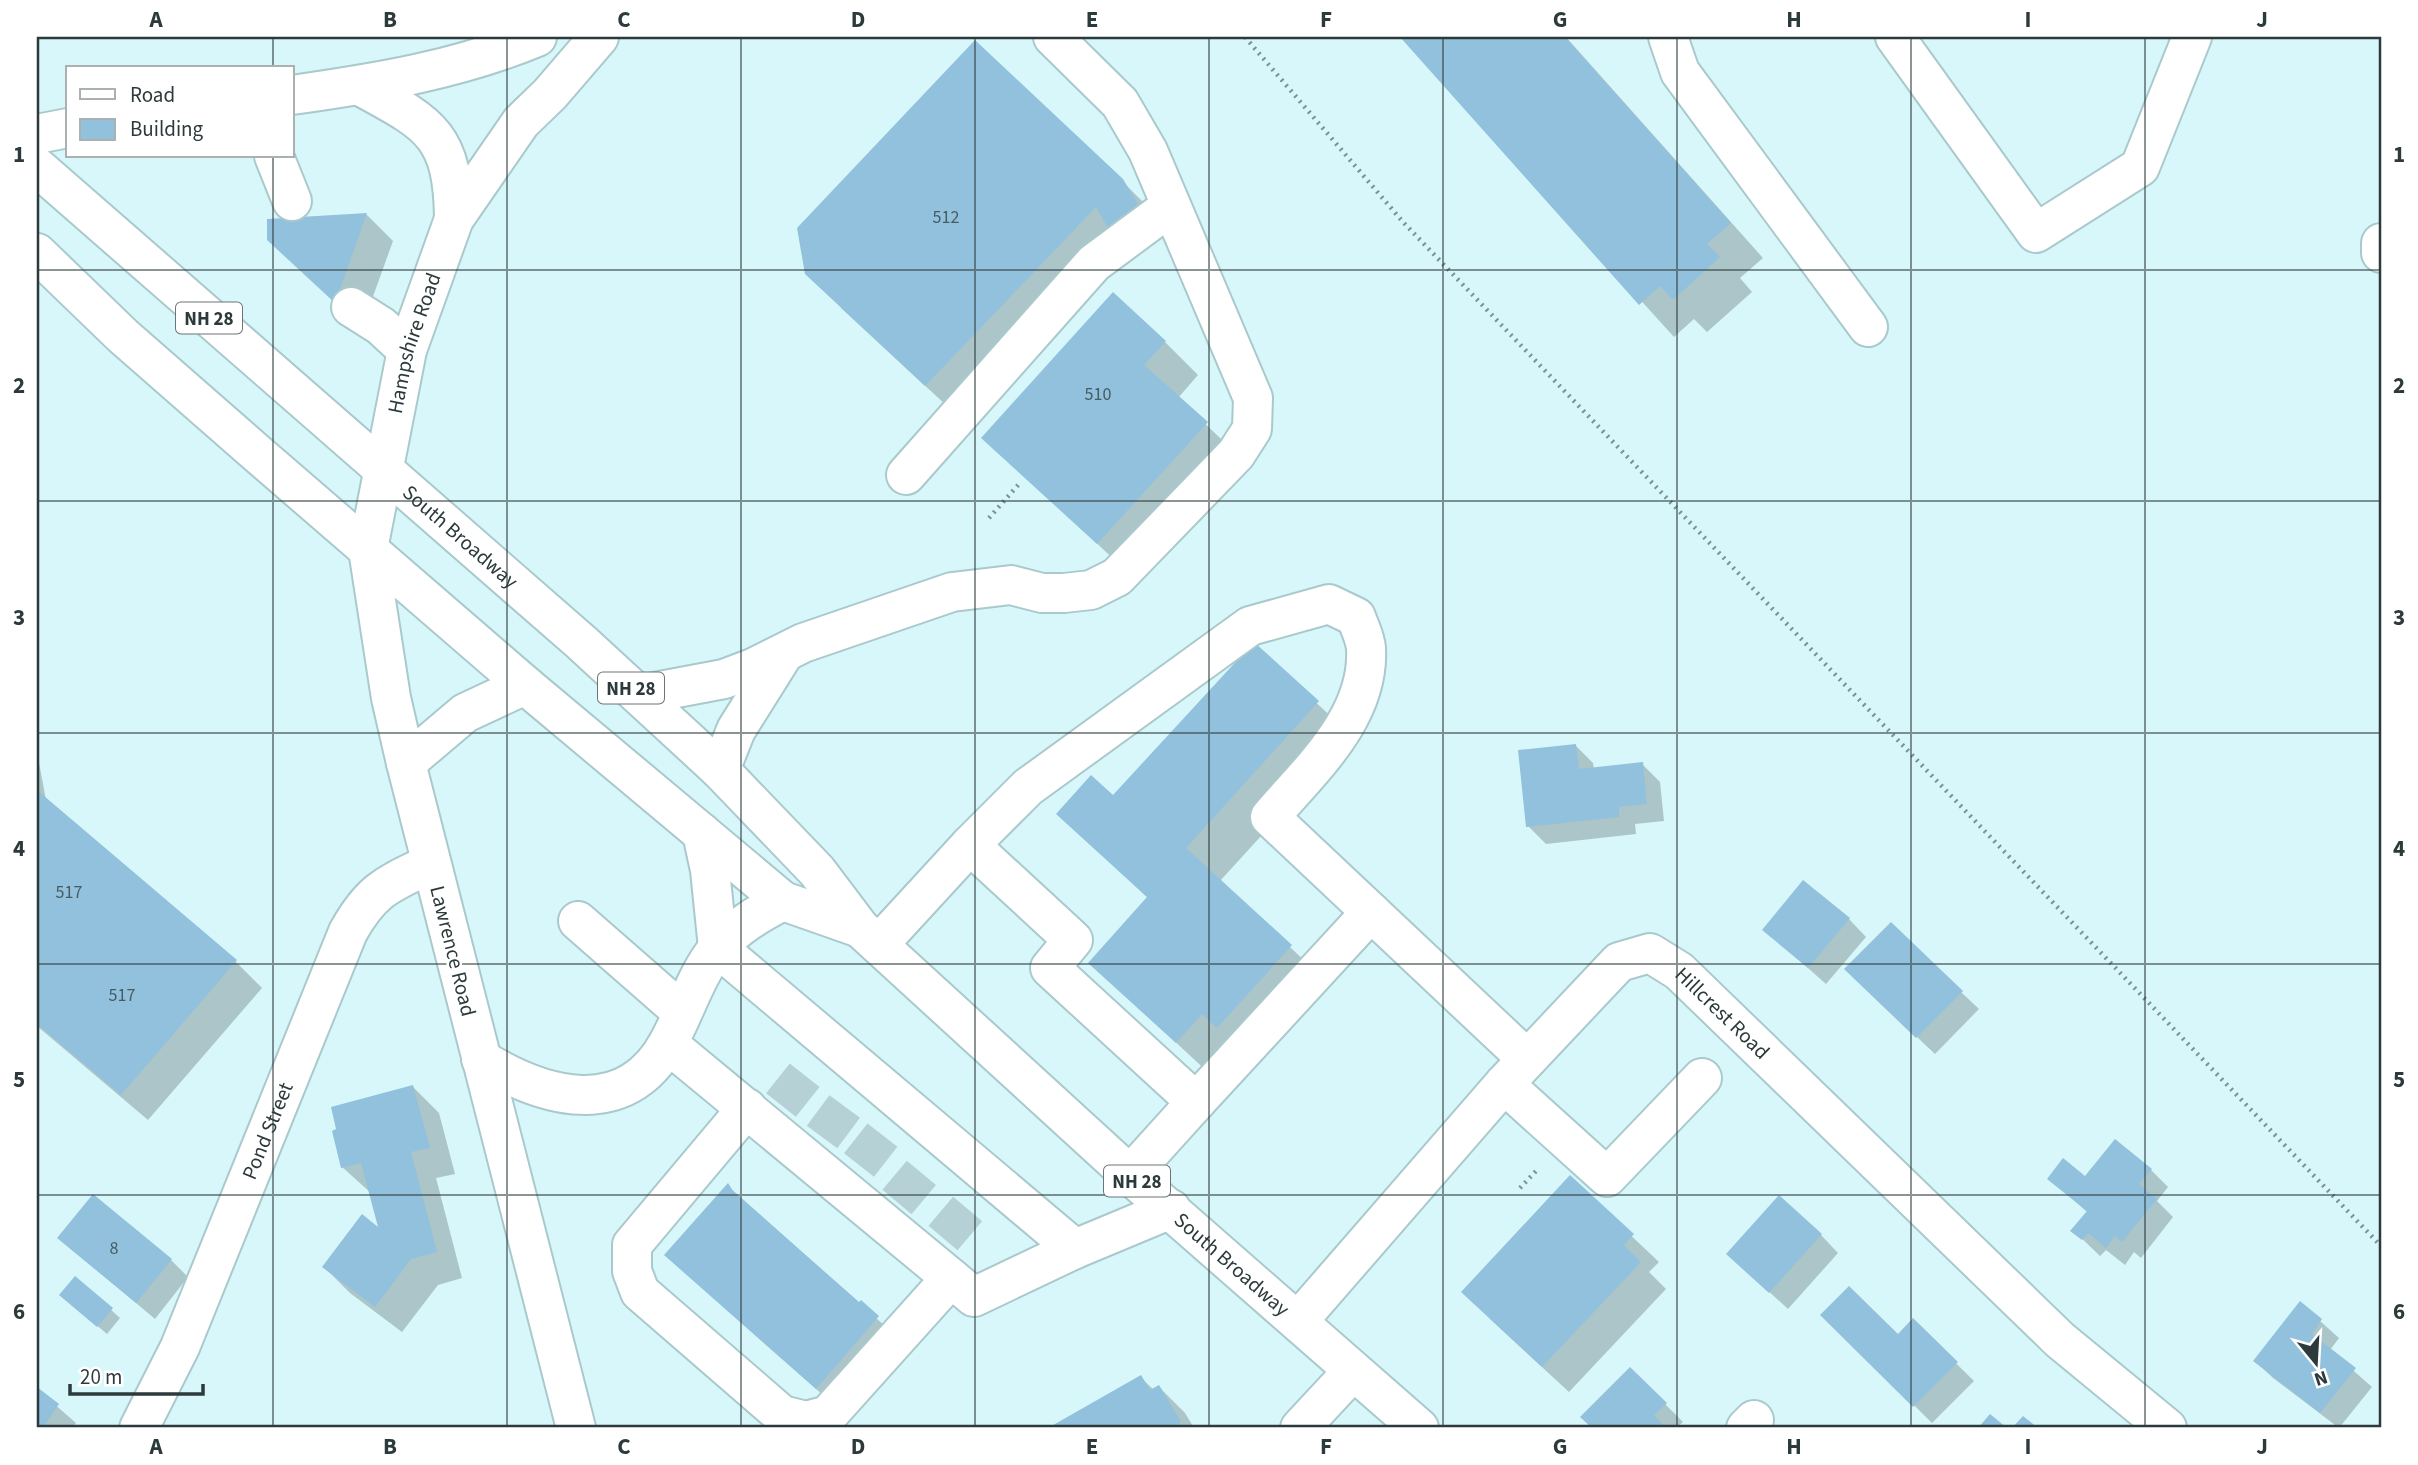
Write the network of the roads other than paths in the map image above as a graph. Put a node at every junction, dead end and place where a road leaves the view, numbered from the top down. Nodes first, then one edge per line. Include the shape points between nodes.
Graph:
1 (537, 37) edge
2 (599, 37) edge
3 (1053, 37) edge
4 (1668, 37) edge
5 (1895, 37) edge
6 (2192, 37) edge
7 (360, 86) junction
8 (294, 94) edge
9 (66, 128) edge
10 (37, 134) edge
11 (275, 158) edge
12 (37, 167) edge
13 (292, 201) dead end
14 (1171, 206) junction
15 (454, 219) junction
16 (2381, 243) edge
17 (37, 253) edge
18 (2381, 253) edge
19 (351, 307) dead end
20 (1868, 327) dead end
21 (407, 350) junction
22 (382, 469) junction
23 (906, 475) dead end
24 (368, 550) junction
25 (783, 655) junction
26 (525, 685) junction
27 (639, 695) junction
28 (406, 763) junction
29 (720, 770) junction
30 (702, 833) junction
31 (970, 845) junction
32 (430, 864) junction
33 (783, 901) junction
34 (1371, 912) junction
35 (578, 921) dead end
36 (870, 936) junction
37 (718, 948) junction
38 (675, 1028) junction
39 (481, 1059) junction
40 (1516, 1071) junction
41 (1702, 1078) dead end
42 (1196, 1102) junction
43 (765, 1112) junction
44 (1130, 1175) junction
45 (1171, 1209) junction
46 (1075, 1249) junction
47 (940, 1258) junction
48 (1299, 1320) junction
49 (1353, 1371) junction
50 (139, 1428) edge
51 (576, 1428) edge
52 (1300, 1428) edge
53 (1419, 1428) edge
54 (2166, 1428) edge

1 - 7 street via 430,73
2 - 15 street, Hampshire Road via 521,122
3 - 14 street via 1120,103 1148,151
4 - 20 street via 1680,72
5 - 6 street via 2036,233 2140,167
7 - 8 street
7 - 15 street, Hampshire Road via 414,115 437,139 454,179
9 - 10 street
11 - 13 street
12 - 22 street, South Broadway / NH 28
14 - 23 street via 1094,263
14 - 25 street via 1253,397 1252,429 1236,454 1117,577 1091,590 1042,593 1011,585 952,592 803,643
15 - 21 street, Hampshire Road
16 - 18 street
17 - 24 street, South Broadway / NH 28 via 123,335
19 - 21 street
21 - 22 street, Hampshire Road
22 - 24 street, Lawrence Road
22 - 27 street, South Broadway / NH 28
24 - 26 street, South Broadway / NH 28
24 - 28 street, Lawrence Road
25 - 27 street via 724,679
25 - 29 street via 736,730
26 - 28 street via 465,713
26 - 30 street, South Broadway / NH 28
27 - 29 street, South Broadway / NH 28
28 - 32 street, Lawrence Road
29 - 36 street, South Broadway / NH 28 via 817,871
30 - 33 street, South Broadway / NH 28
30 - 37 street
31 - 34 street via 1028,787 1250,626 1329,604 1356,617 1366,644 1365,677 1344,729 1270,817
31 - 36 street
31 - 42 street via 1073,940 1049,968
32 - 39 street, Lawrence Road
32 - 50 street, Pond Street via 381,887 348,932 180,1348
33 - 36 street, South Broadway / NH 28
33 - 37 street via 753,917
34 - 40 street
34 - 42 street
35 - 38 street
36 - 44 street, South Broadway / NH 28
37 - 38 street
37 - 46 street via 861,1085 985,1189
38 - 39 street via 639,1077 611,1093 540,1090
38 - 43 street
39 - 51 street, Lawrence Road
40 - 41 street via 1607,1177
40 - 48 street, Hillcrest Road
40 - 54 street, Hillcrest Road via 1619,962 1650,953 1679,971 2060,1340
42 - 44 street
43 - 47 street via 850,1176
43 - 47 street via 632,1245 632,1271 640,1292 782,1415 806,1422 828,1415
44 - 45 street, South Broadway / NH 28
45 - 46 street
45 - 48 street, South Broadway / NH 28
46 - 47 street via 974,1297
48 - 49 street, South Broadway / NH 28
49 - 52 street
49 - 53 street, South Broadway / NH 28

